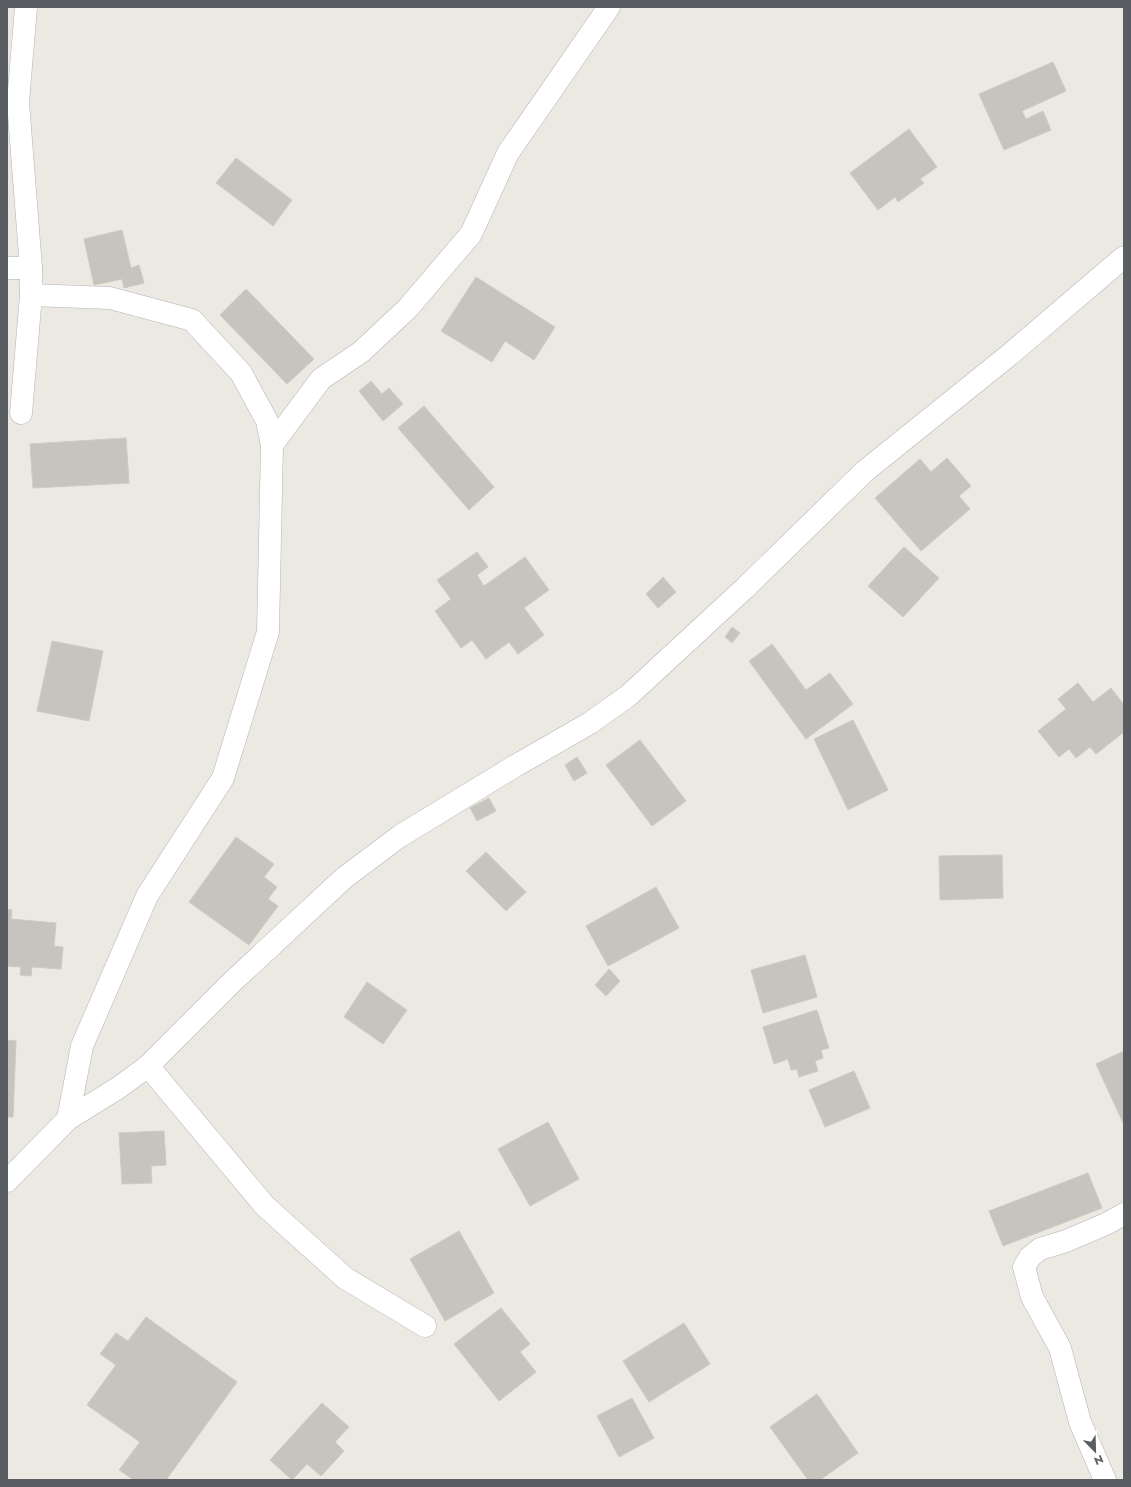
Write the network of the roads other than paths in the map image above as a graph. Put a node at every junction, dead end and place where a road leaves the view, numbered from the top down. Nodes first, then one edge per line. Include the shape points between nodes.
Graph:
1 (26, 7) edge
2 (609, 7) edge
3 (1124, 258) edge
4 (7, 268) edge
5 (31, 268) junction
6 (31, 295) junction
7 (21, 413) dead end
8 (272, 445) junction
9 (148, 1066) junction
10 (68, 1119) junction
11 (7, 1181) edge
12 (1124, 1214) edge
13 (425, 1326) dead end
14 (1105, 1480) edge

1 - 5 street via 18,102
2 - 8 street via 508,153 471,234 408,308 361,352 321,379
3 - 9 street via 1008,356 865,471 745,588 628,696 590,723 400,836 344,878 231,983
4 - 5 street
5 - 6 street
6 - 7 street
6 - 8 street via 110,298 192,320 241,373 267,421
8 - 10 street via 266,640 223,778 147,896 82,1046
9 - 10 street
9 - 13 street via 265,1206 345,1278
10 - 11 street
12 - 14 street via 1106,1224 1040,1249 1030,1257 1024,1267 1032,1297 1060,1348 1080,1422

